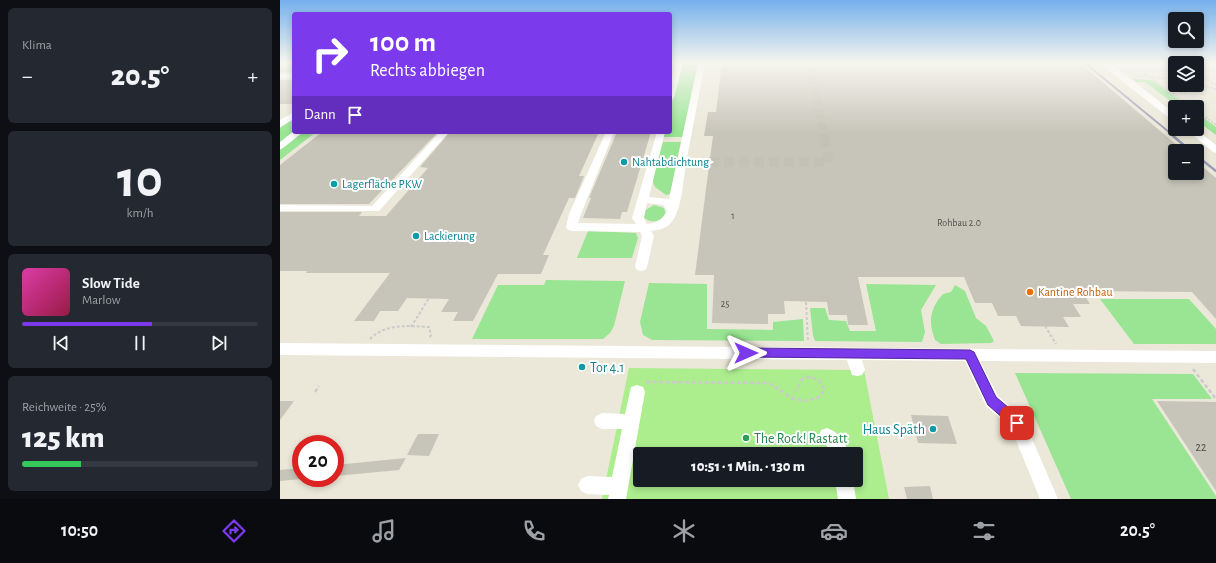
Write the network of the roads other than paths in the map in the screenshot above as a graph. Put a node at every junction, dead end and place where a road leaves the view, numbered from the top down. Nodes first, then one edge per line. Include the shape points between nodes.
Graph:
1 (697, 86) edge
2 (1134, 86) edge
3 (1168, 113) edge
4 (292, 115) edge
5 (280, 124) edge
6 (296, 134) edge
7 (443, 134) edge
8 (609, 134) edge
9 (660, 134) edge
10 (1199, 136) edge
11 (280, 146) edge
12 (1216, 150) edge
13 (683, 161) junction
14 (709, 162) tunnel mouth
15 (644, 200) junction
16 (280, 208) edge
17 (672, 211) junction
18 (645, 228) junction
19 (641, 267) dead end
20 (280, 349) edge
21 (853, 354) junction
22 (970, 355) junction
23 (1216, 357) edge
24 (857, 370) dead end
25 (638, 392) road end
26 (602, 421) dead end
27 (632, 422) junction
28 (827, 436) dead end
29 (839, 447) edge
30 (587, 485) dead end
31 (845, 487) edge
32 (618, 492) edge
33 (847, 499) edge
34 (1049, 499) edge

1 - 13 lane
2 - 3 lane
4 - 5 lane
6 - 11 lane
7 - 16 lane via 374,209
8 - 18 lane via 575,214 572,227
9 - 15 lane
10 - 12 lane
13 - 14 lane
13 - 17 lane
15 - 17 lane via 667,202
15 - 18 lane via 638,218
17 - 18 lane via 668,221 656,227
18 - 19 lane via 648,236
20 - 21 lane
21 - 22 lane
21 - 24 lane
22 - 23 lane
22 - 34 lane via 992,401 1017,423
25 - 27 lane
26 - 27 lane
27 - 32 lane
28 - 29 lane
30 - 32 lane
31 - 33 lane

